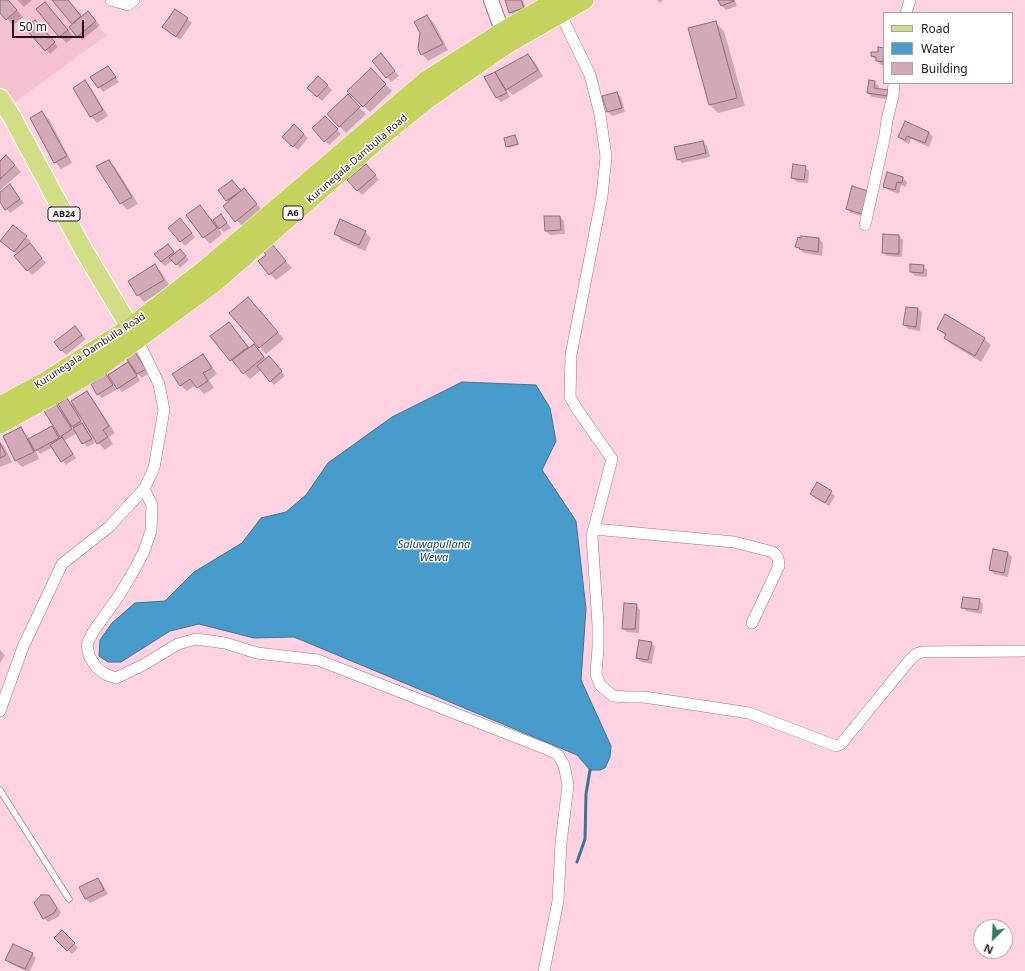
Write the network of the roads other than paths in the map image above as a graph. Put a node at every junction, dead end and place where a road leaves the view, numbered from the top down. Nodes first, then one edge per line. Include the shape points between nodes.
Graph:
1 (111, 0) edge
2 (134, 0) edge
3 (491, 0) edge
4 (584, 0) edge
5 (910, 0) edge
6 (559, 7) edge
7 (906, 12) edge
8 (505, 38) junction
9 (894, 84) edge
10 (0, 98) edge
11 (865, 225) dead end
12 (134, 333) junction
13 (0, 406) edge
14 (0, 424) edge
15 (144, 489) junction
16 (594, 529) junction
17 (752, 624) dead end
18 (1025, 651) edge
19 (0, 711) edge
20 (0, 790) edge
21 (69, 899) dead end
22 (544, 971) edge

1 - 2 street via 128,5
3 - 8 street
4 - 6 highway, Kurunegala-Dambulla Road / A6
5 - 7 street
6 - 8 highway, Kurunegala-Dambulla Road / A6
6 - 16 street via 590,75 600,114 606,157 602,196 571,355 570,397 612,459
8 - 12 highway, Kurunegala-Dambulla Road / A6 via 427,80
9 - 11 street
10 - 12 main road, AB24 via 82,249
12 - 13 highway, Kurunegala-Dambulla Road / A6
12 - 14 highway, Kurunegala-Dambulla Road / A6 via 98,368
12 - 15 street via 159,384 164,410 154,468
15 - 19 street via 109,527 62,564 23,647
15 - 22 street via 152,505 151,531 136,566 120,594 92,632 87,644 89,656 97,668 116,678 178,644 196,640 225,643 257,653 318,660 558,755 564,765 568,785 558,901
16 - 17 street via 734,542 773,552 778,558 779,566
16 - 18 street via 592,536 598,633 596,674 600,685 613,696 644,697 749,713 836,746 841,744 916,654
20 - 21 lane

